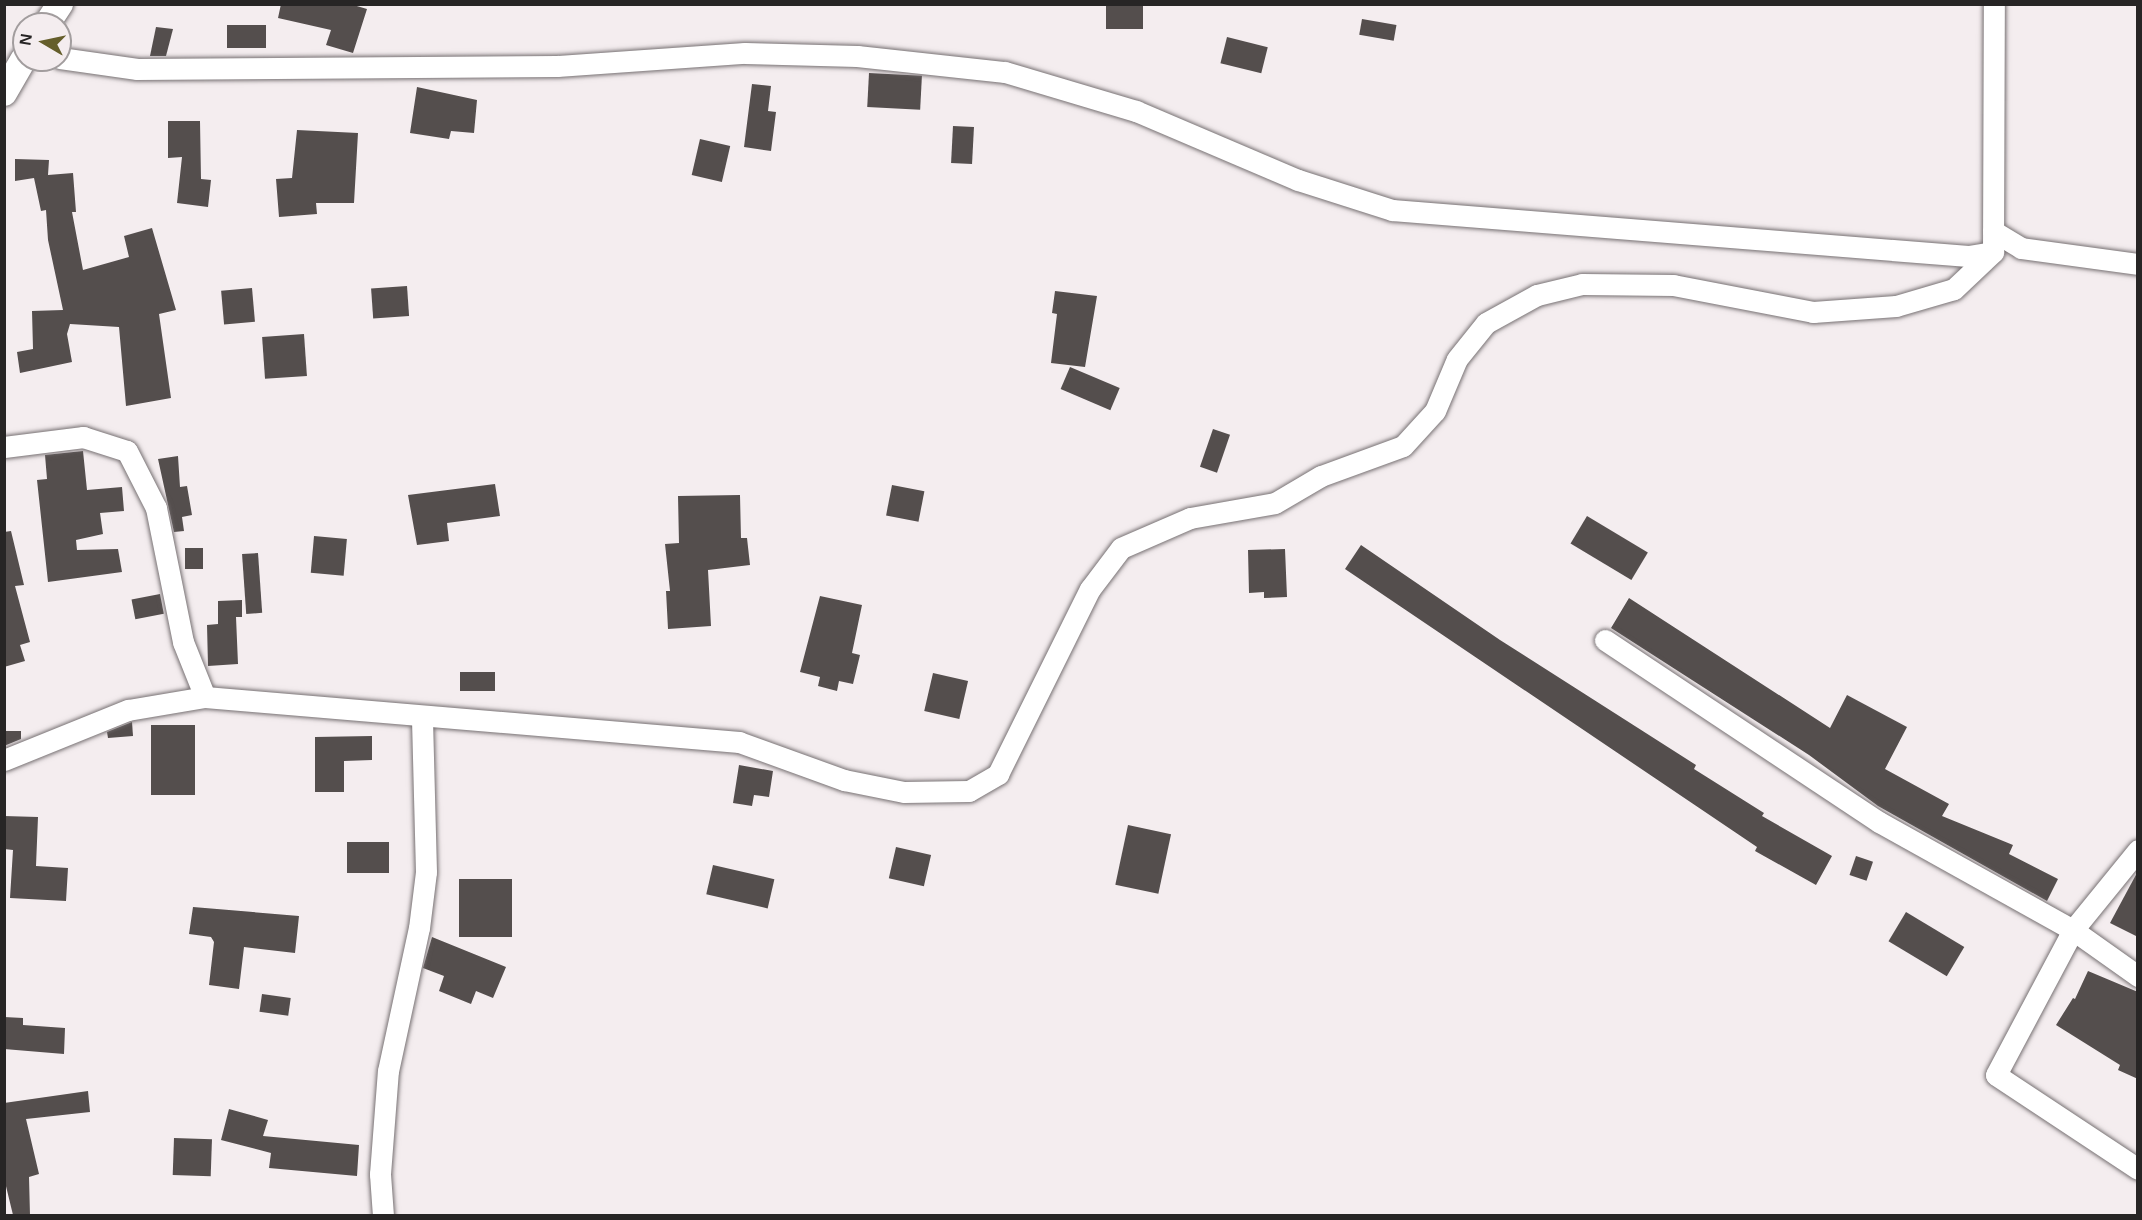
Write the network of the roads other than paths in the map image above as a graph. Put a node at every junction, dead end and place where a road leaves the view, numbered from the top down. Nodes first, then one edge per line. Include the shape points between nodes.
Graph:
1 (1994, 4) edge
2 (72, 60) edge
3 (16, 72) edge
4 (4, 93) edge
5 (1993, 241) junction
6 (2138, 264) edge
7 (4, 447) edge
8 (1605, 640) dead end
9 (206, 697) junction
10 (422, 717) junction
11 (4, 760) edge
12 (2138, 850) edge
13 (2073, 930) junction
14 (2138, 976) edge
15 (2138, 1169) edge
16 (383, 1215) edge

1 - 5 street
2 - 5 street via 137,69 557,66 745,53 868,57 1005,72 1136,111 1298,180 1392,210 1968,256
3 - 4 street
5 - 6 street
5 - 10 street via 1954,290 1896,306 1813,312 1673,285 1582,284 1537,296 1486,323 1457,359 1435,411 1403,446 1321,476 1275,503 1190,518 1121,548 1090,588 998,774 969,791 904,792 844,780 739,742
7 - 9 street via 83,437 127,451 156,508 183,642
8 - 13 street via 1879,822
9 - 10 street
9 - 11 street via 128,710
10 - 16 street via 426,872 419,928 388,1071 380,1174
12 - 13 street
13 - 14 street
13 - 15 street via 1996,1075

